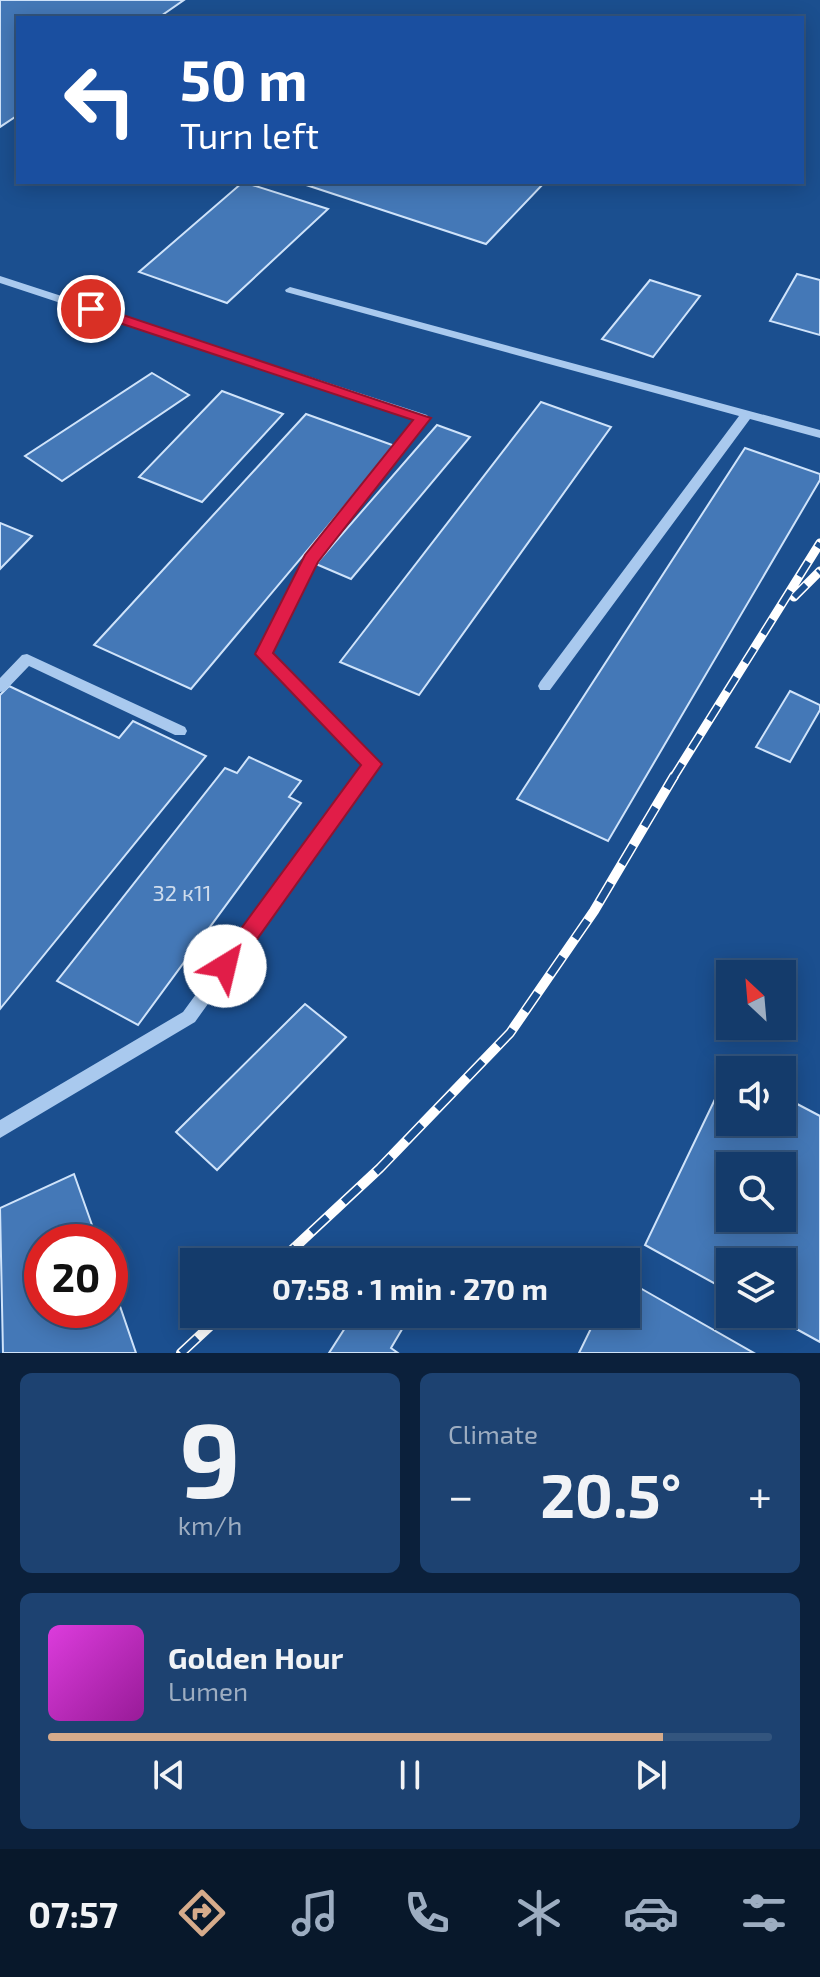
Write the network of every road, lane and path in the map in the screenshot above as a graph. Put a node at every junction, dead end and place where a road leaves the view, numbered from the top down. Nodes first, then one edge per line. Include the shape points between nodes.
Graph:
1 (0, 279) edge
2 (290, 290) dead end
3 (747, 414) junction
4 (820, 434) edge
5 (545, 686) dead end
6 (0, 687) edge
7 (180, 731) dead end
8 (0, 1130) edge

1 - 8 lane via 423,418 311,559 264,654 372,764 189,1017
2 - 3 lane
3 - 4 lane
3 - 5 lane
6 - 7 lane via 27,659

